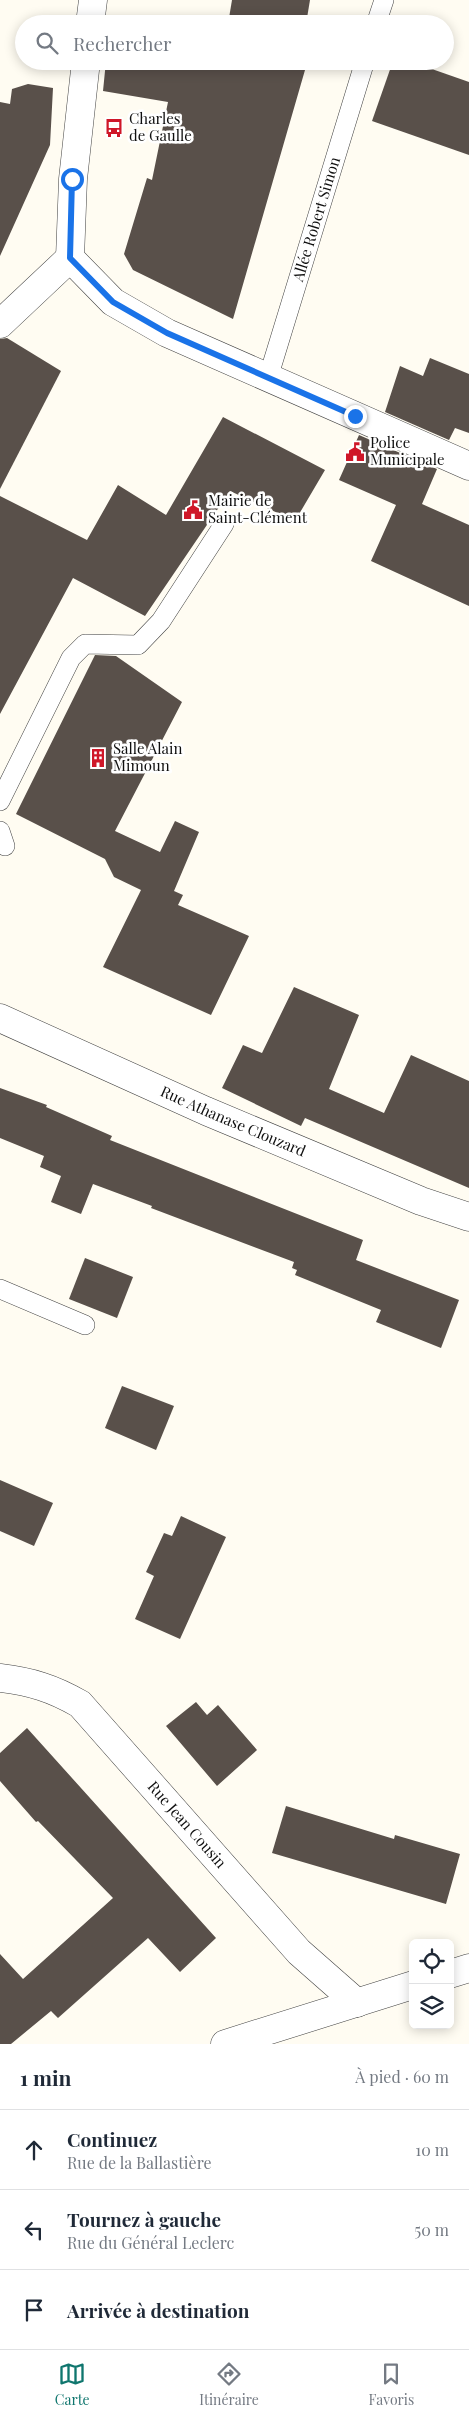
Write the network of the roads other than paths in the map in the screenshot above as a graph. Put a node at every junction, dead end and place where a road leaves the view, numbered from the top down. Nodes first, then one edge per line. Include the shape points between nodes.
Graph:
1 (93, 0) edge
2 (384, 0) edge
3 (91, 15) edge
4 (379, 15) edge
5 (85, 70) edge
6 (362, 70) edge
7 (70, 258) junction
8 (0, 324) edge
9 (268, 378) junction
10 (469, 466) edge
11 (224, 524) dead end
12 (0, 801) edge
13 (10, 1019) edge
14 (469, 1217) edge
15 (0, 1290) edge
16 (85, 1325) dead end
17 (0, 1678) edge
18 (469, 1968) edge
19 (454, 1973) edge
20 (409, 1986) edge
21 (357, 2002) junction
22 (225, 2044) edge

1 - 3 street
2 - 4 lane
5 - 7 street via 72,179
6 - 9 lane, Allée Robert Simon
7 - 8 street
7 - 9 street via 113,302 167,333
9 - 10 street
11 - 12 lane via 161,622 138,644 85,644 71,658
13 - 14 street, Rue Athanase Clouzard via 215,1115 420,1201
15 - 16 lane
17 - 21 street, Rue Jean Cousin via 53,1689 80,1704 299,1952
18 - 19 street
20 - 21 street
21 - 22 street

